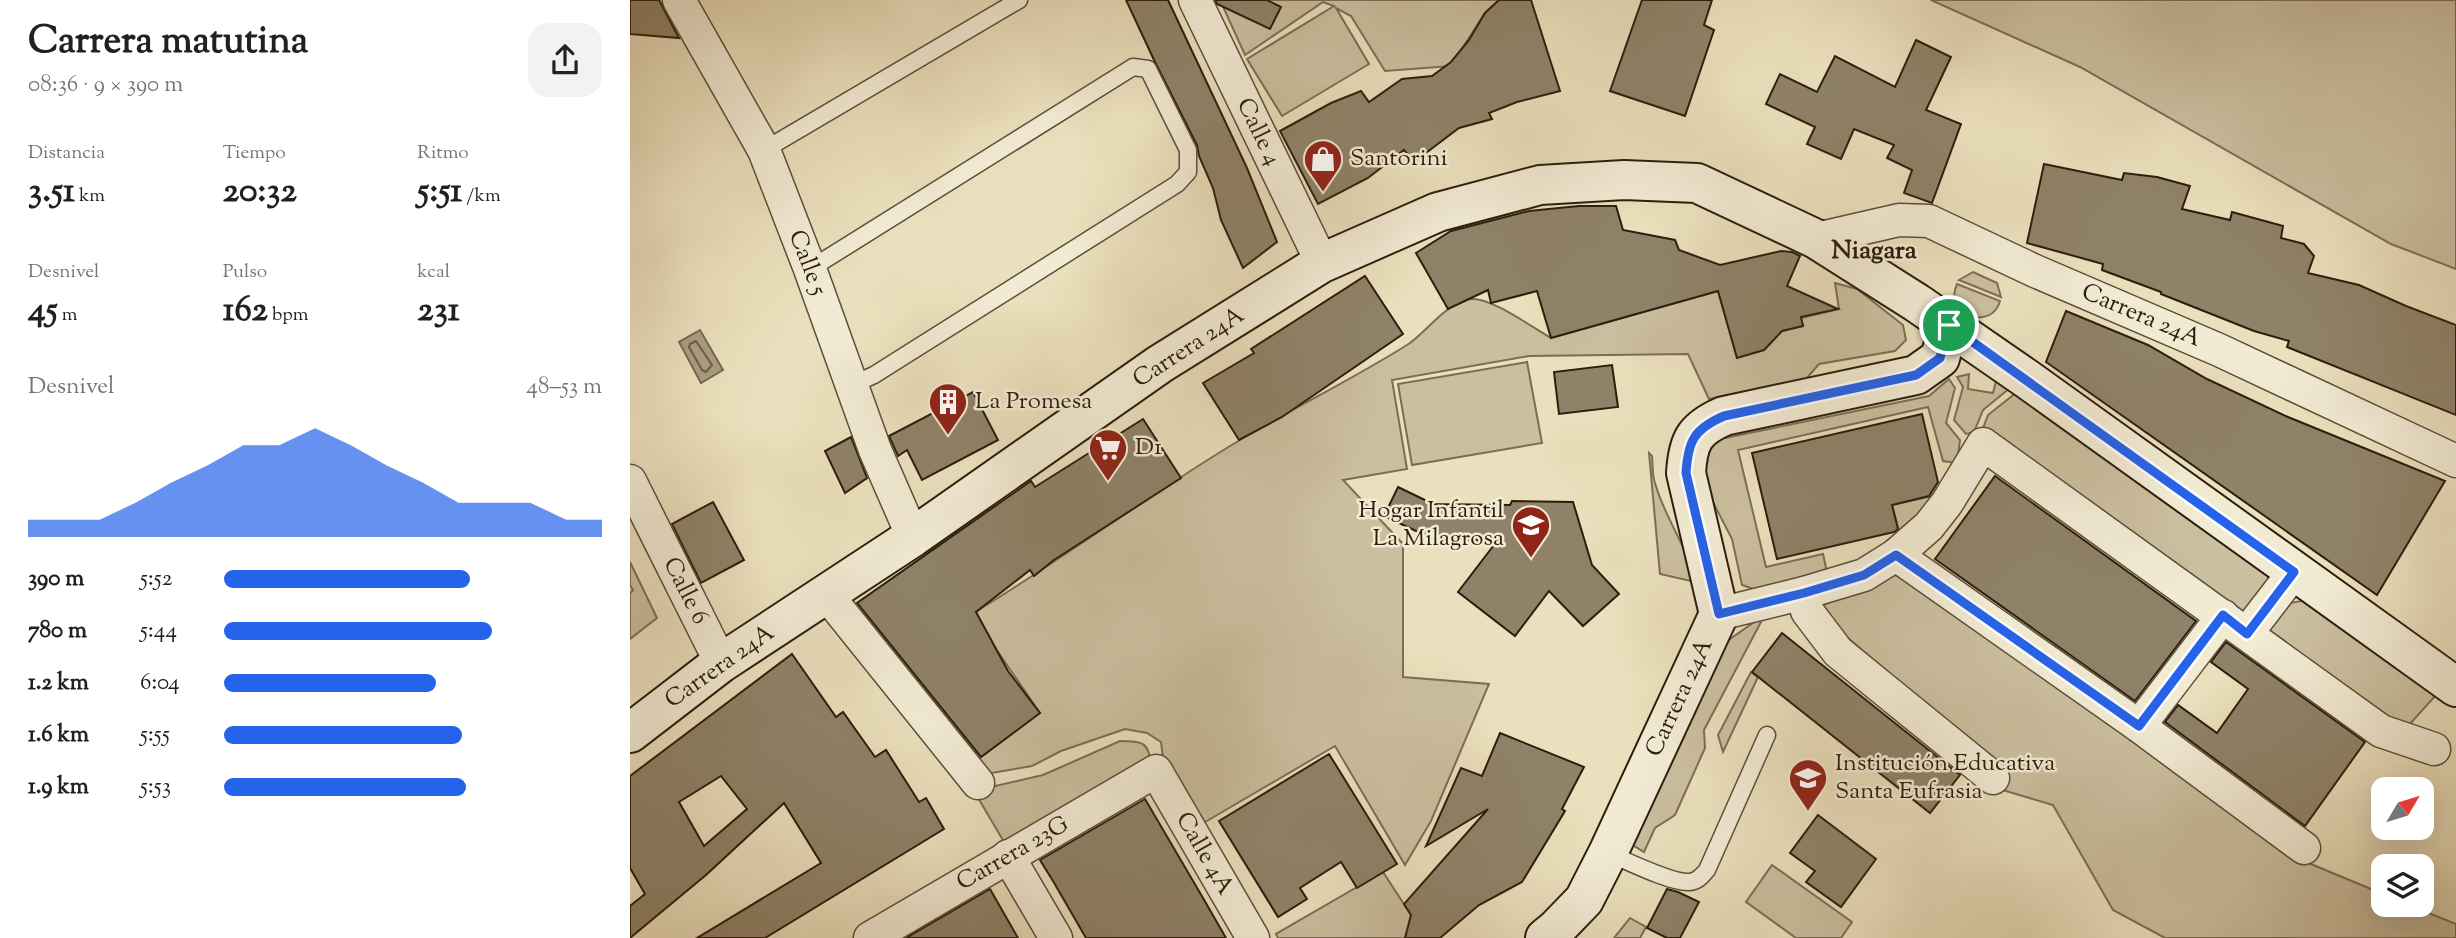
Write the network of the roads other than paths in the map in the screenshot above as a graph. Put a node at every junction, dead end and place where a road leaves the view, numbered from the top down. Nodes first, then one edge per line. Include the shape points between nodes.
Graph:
1 (679, 0) edge
2 (1019, 0) edge
3 (1195, 0) edge
4 (764, 150) junction
5 (1816, 239) junction
6 (1322, 263) junction
7 (810, 269) junction
8 (1949, 325) junction
9 (852, 385) junction
10 (2456, 461) edge
11 (630, 481) edge
12 (913, 537) junction
13 (1896, 555) junction
14 (2294, 572) junction
15 (1804, 593) junction
16 (827, 595) junction
17 (1719, 614) junction
18 (2235, 624) junction
19 (722, 663) junction
20 (2456, 687) edge
21 (2139, 726) junction
22 (630, 733) edge
23 (1767, 735) dead end
24 (2434, 749) dead end
25 (1156, 771) joint
26 (1993, 778) dead end
27 (978, 783) dead end
28 (2304, 848) dead end
29 (1608, 853) junction
30 (1008, 856) junction
31 (870, 938) edge
32 (1056, 938) edge
33 (1253, 938) edge
34 (1545, 938) edge

1 - 4 street, Calle 5
2 - 4 lane
3 - 6 street, Calle 4
4 - 7 street, Calle 5
5 - 6 street, Carrera 24A via 1697,183 1624,180 1540,185 1438,212
5 - 8 street, Carrera 24A
5 - 10 street, Carrera 24A via 1899,220 1929,221
6 - 12 street, Carrera 24A via 1160,364
7 - 9 street, Calle 5
7 - 9 lane via 1133,67 1148,69 1188,150 1188,172 1177,184
8 - 14 street, Carrera 24A
8 - 17 street, Carrera 24A via 1940,358 1916,375 1724,416 1704,425 1687,449 1686,473
9 - 12 street, Calle 5
11 - 19 street, Calle 6
12 - 16 street, Carrera 24A
13 - 15 street via 1864,575
13 - 18 street via 1929,526 1983,444
13 - 21 street
14 - 18 street
14 - 20 street, Carrera 24A
15 - 17 street
15 - 26 street via 1807,611 1838,652
16 - 19 street, Carrera 24A
16 - 27 street
17 - 29 street, Carrera 24A
18 - 21 street
18 - 24 street via 2381,731
19 - 22 street, Carrera 24A
21 - 28 street
23 - 29 lane via 1707,870 1698,880 1688,883
25 - 30 street, Carrera 23G
25 - 33 street, Calle 4A
29 - 34 street, Carrera 24A via 1584,900
30 - 31 street, Carrera 23G
30 - 32 street

